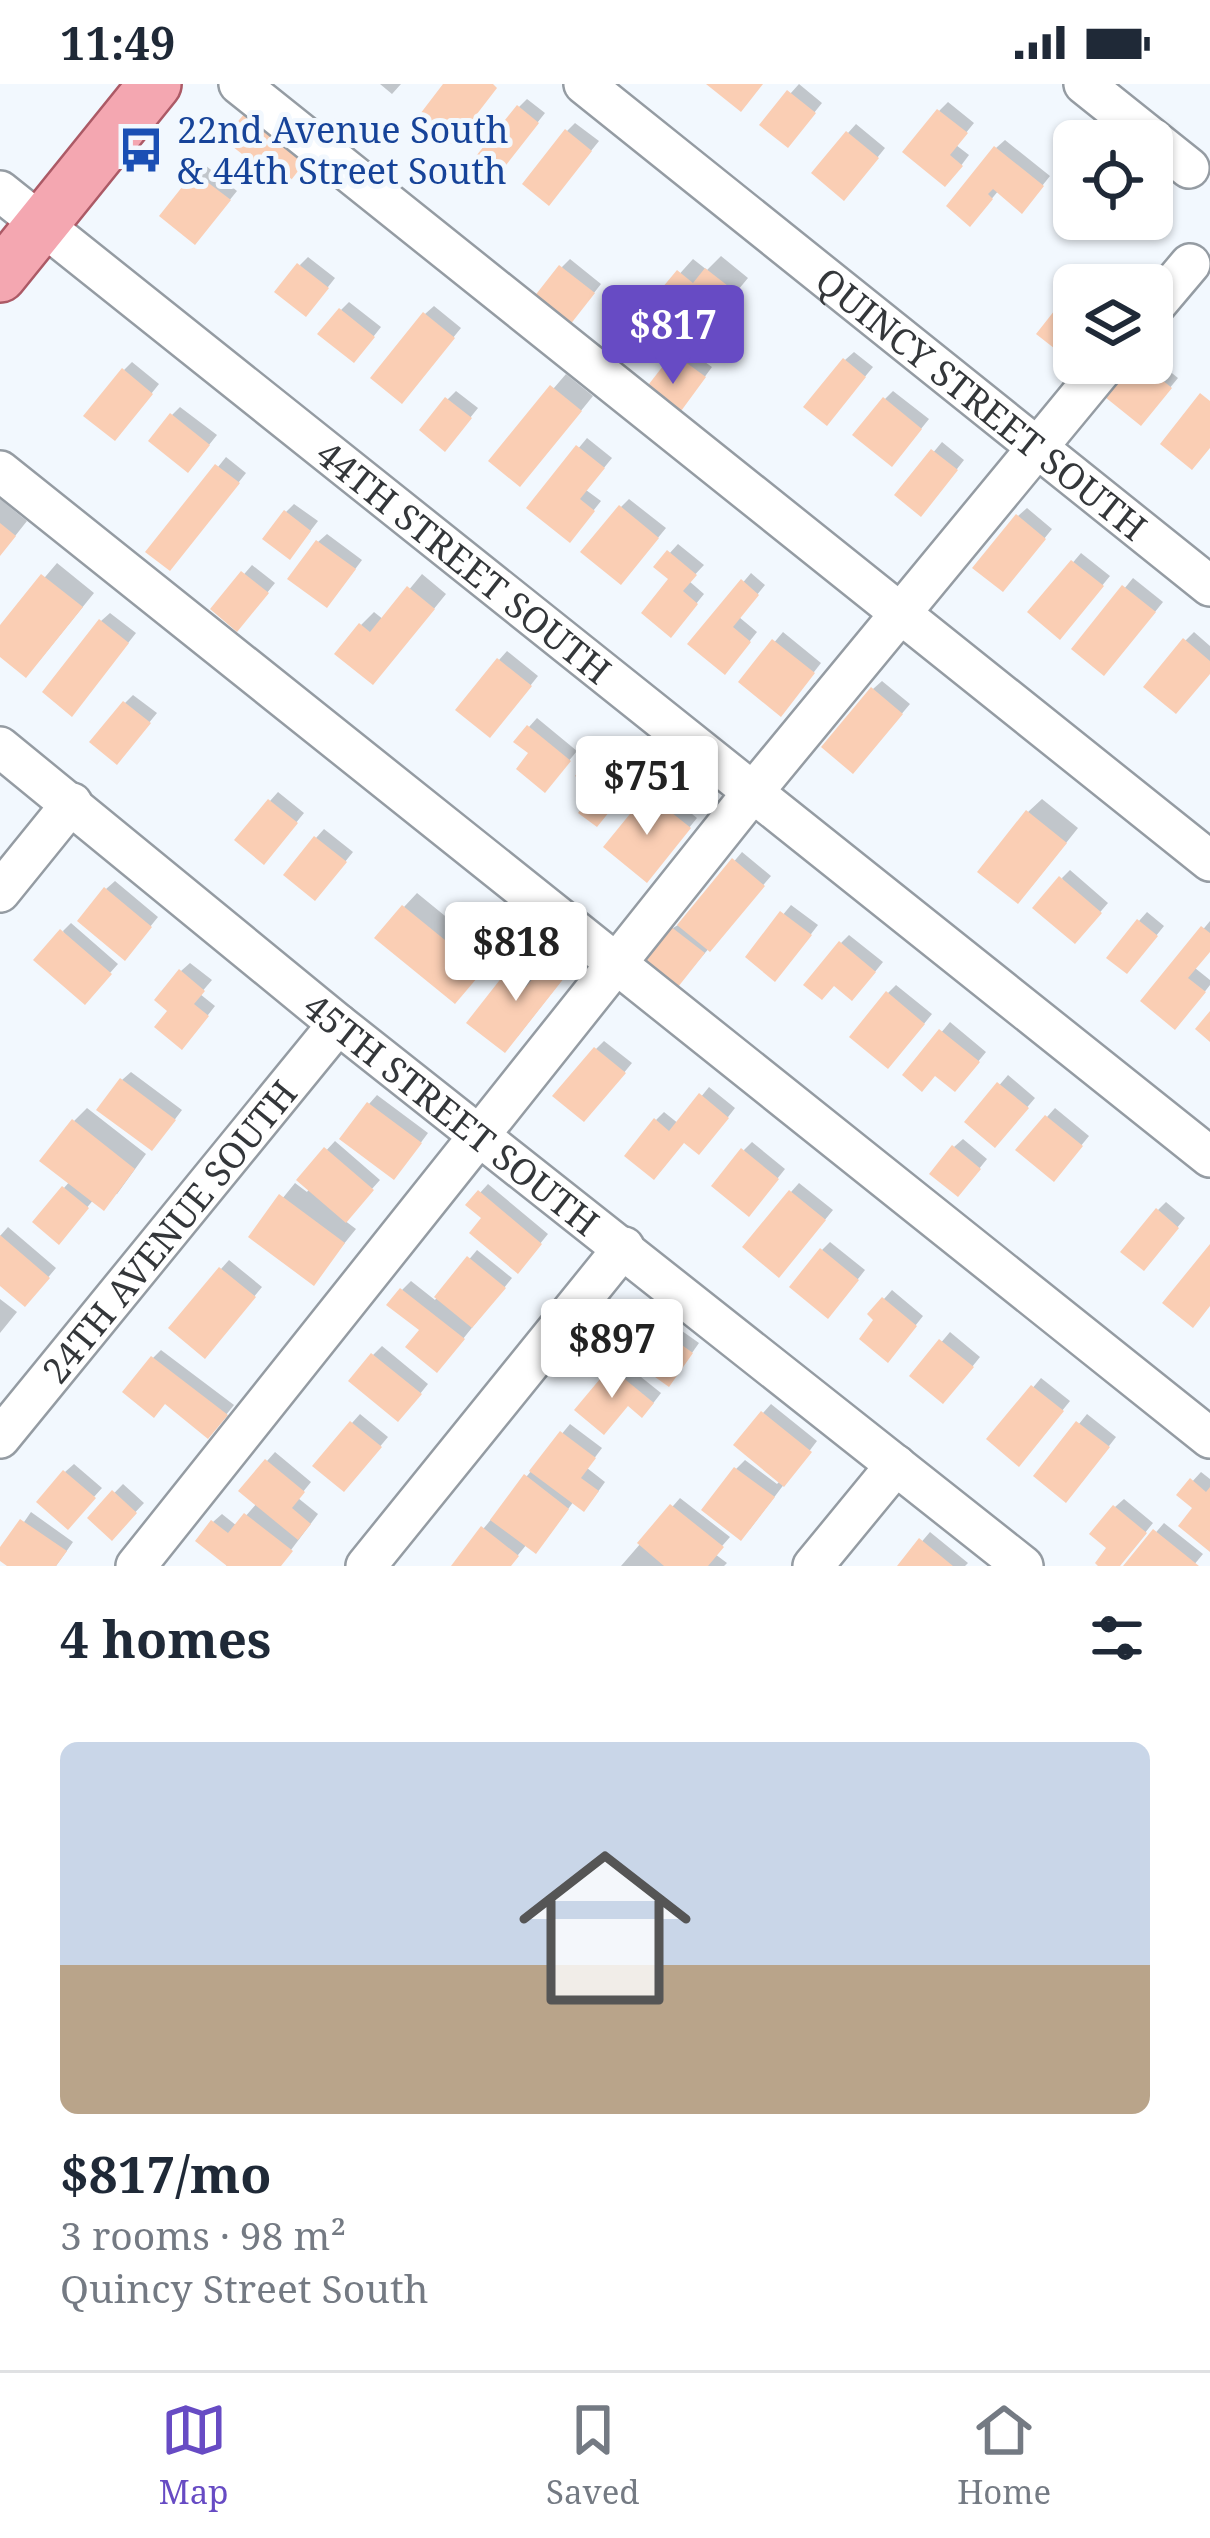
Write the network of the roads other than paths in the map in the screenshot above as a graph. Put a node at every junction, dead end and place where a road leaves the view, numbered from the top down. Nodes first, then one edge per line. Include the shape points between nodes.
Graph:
1 (155, 84) edge
2 (239, 84) edge
3 (584, 84) edge
4 (1084, 84) edge
5 (1189, 167) dead end
6 (0, 191) edge
7 (42, 224) junction
8 (1190, 264) dead end
9 (0, 276) edge
10 (1173, 284) edge
11 (1089, 384) edge
12 (1035, 449) junction
13 (0, 472) edge
14 (1210, 586) edge
15 (900, 613) junction
16 (0, 747) edge
17 (752, 792) junction
18 (72, 803) junction
19 (1210, 861) edge
20 (0, 892) edge
21 (617, 964) junction
22 (338, 1024) junction
23 (481, 1136) junction
24 (1210, 1157) edge
25 (624, 1247) junction
26 (0, 1438) edge
27 (1210, 1438) edge
28 (896, 1466) junction
29 (136, 1566) edge
30 (365, 1566) edge
31 (813, 1566) edge
32 (1023, 1566) edge

1 - 7 main road
2 - 15 street
3 - 12 street, QUINCY STREET SOUTH
4 - 5 street
6 - 7 street, 44TH STREET SOUTH
7 - 9 main road
7 - 17 street, 44TH STREET SOUTH
8 - 10 street
11 - 12 street
12 - 14 street, QUINCY STREET SOUTH
12 - 15 street
13 - 21 street
15 - 17 street
15 - 19 street
16 - 18 street, 45TH STREET SOUTH
17 - 21 street
17 - 24 street, 44TH STREET SOUTH
18 - 20 street
18 - 22 street, 45TH STREET SOUTH
21 - 23 street
21 - 27 street
22 - 23 street, 45TH STREET SOUTH
22 - 26 street, 24TH AVENUE SOUTH
23 - 25 street, 45TH STREET SOUTH
23 - 29 street
25 - 28 street, 45TH STREET SOUTH
25 - 30 street
28 - 31 street
28 - 32 street, 45TH STREET SOUTH

